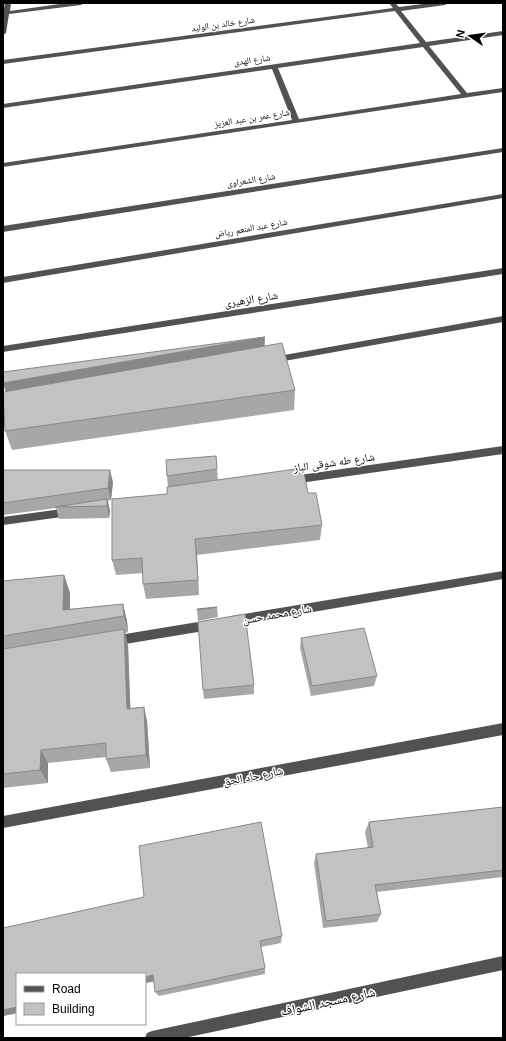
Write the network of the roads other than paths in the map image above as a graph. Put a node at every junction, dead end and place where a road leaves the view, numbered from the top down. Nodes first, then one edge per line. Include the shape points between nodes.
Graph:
1 (8, 3) edge
2 (81, 3) edge
3 (392, 3) edge
4 (445, 3) edge
5 (397, 9) junction
6 (6, 13) junction
7 (3, 33) edge
8 (503, 33) edge
9 (424, 44) junction
10 (3, 62) edge
11 (274, 66) junction
12 (503, 90) edge
13 (465, 95) junction
14 (3, 106) edge
15 (296, 121) junction
16 (503, 150) edge
17 (3, 165) edge
18 (503, 196) edge
19 (3, 229) edge
20 (503, 271) edge
21 (3, 280) edge
22 (503, 319) edge
23 (3, 349) edge
24 (261, 362) edge
25 (503, 450) edge
26 (284, 481) edge
27 (81, 510) edge
28 (3, 521) edge
29 (503, 575) edge
30 (105, 643) edge
31 (503, 729) edge
32 (3, 822) edge
33 (503, 963) edge
34 (152, 1038) edge

1 - 6 street
2 - 6 street
3 - 5 street
4 - 5 street, شارع خالد بن الوليد
5 - 9 street
5 - 10 street, شارع خالد بن الوليد
6 - 7 street
8 - 9 street, شارع الهدى
9 - 11 street, شارع الهدى
9 - 13 street
11 - 14 street, شارع الهدى
11 - 15 street
12 - 13 street, شارع عمر بن عبد العزيز
13 - 15 street, شارع عمر بن عبد العزيز
15 - 17 street, شارع عمر بن عبد العزيز
16 - 19 street, شارع الشعراوى
18 - 21 street, شارع عبد المنعم رياض
20 - 23 street, شارع الزهيرى
22 - 24 street
25 - 26 street, شارع طه شوقى الباز
27 - 28 street
29 - 30 street, شارع محمد حسن
31 - 32 street, شارع جاد الحق
33 - 34 street, شارع مسجد الشواف

